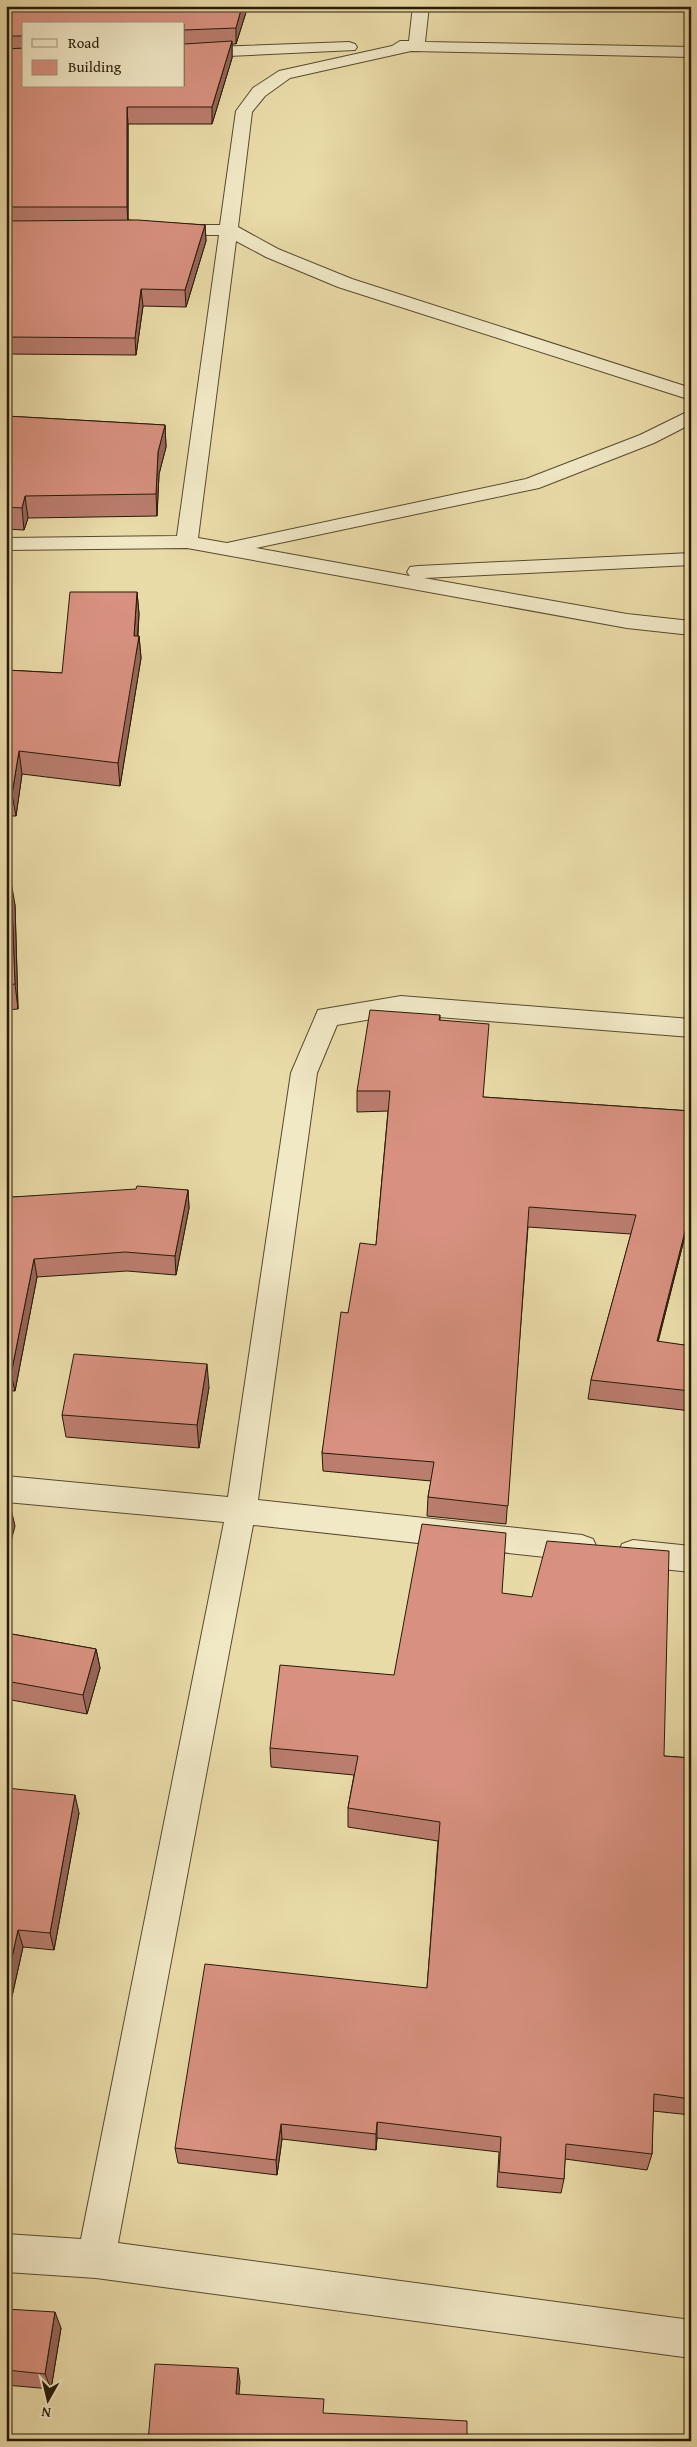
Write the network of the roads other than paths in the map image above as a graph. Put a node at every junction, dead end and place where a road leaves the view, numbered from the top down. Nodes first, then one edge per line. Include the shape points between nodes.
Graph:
1 (421, 6) edge
2 (417, 45) junction
3 (691, 52) edge
4 (185, 53) edge
5 (152, 230) edge
6 (230, 230) junction
7 (691, 394) edge
8 (691, 416) edge
9 (187, 542) junction
10 (6, 544) edge
11 (223, 548) junction
12 (691, 559) edge
13 (366, 574) junction
14 (691, 628) edge
15 (691, 1028) edge
16 (6, 1489) edge
17 (241, 1511) junction
18 (691, 1559) edge
19 (6, 2253) edge
20 (96, 2259) junction
21 (691, 2339) edge

1 - 2 street
2 - 3 street
2 - 4 street
2 - 6 street via 285,74 259,92 244,111
5 - 6 street
6 - 7 street via 272,253 345,283
6 - 9 street
8 - 11 street via 647,439 532,484
9 - 10 street
9 - 11 street
11 - 13 street
12 - 13 street
13 - 14 street via 627,621
15 - 17 street via 401,1005 327,1017 304,1073
16 - 17 street
17 - 18 street
17 - 20 street
19 - 20 street
20 - 21 street

